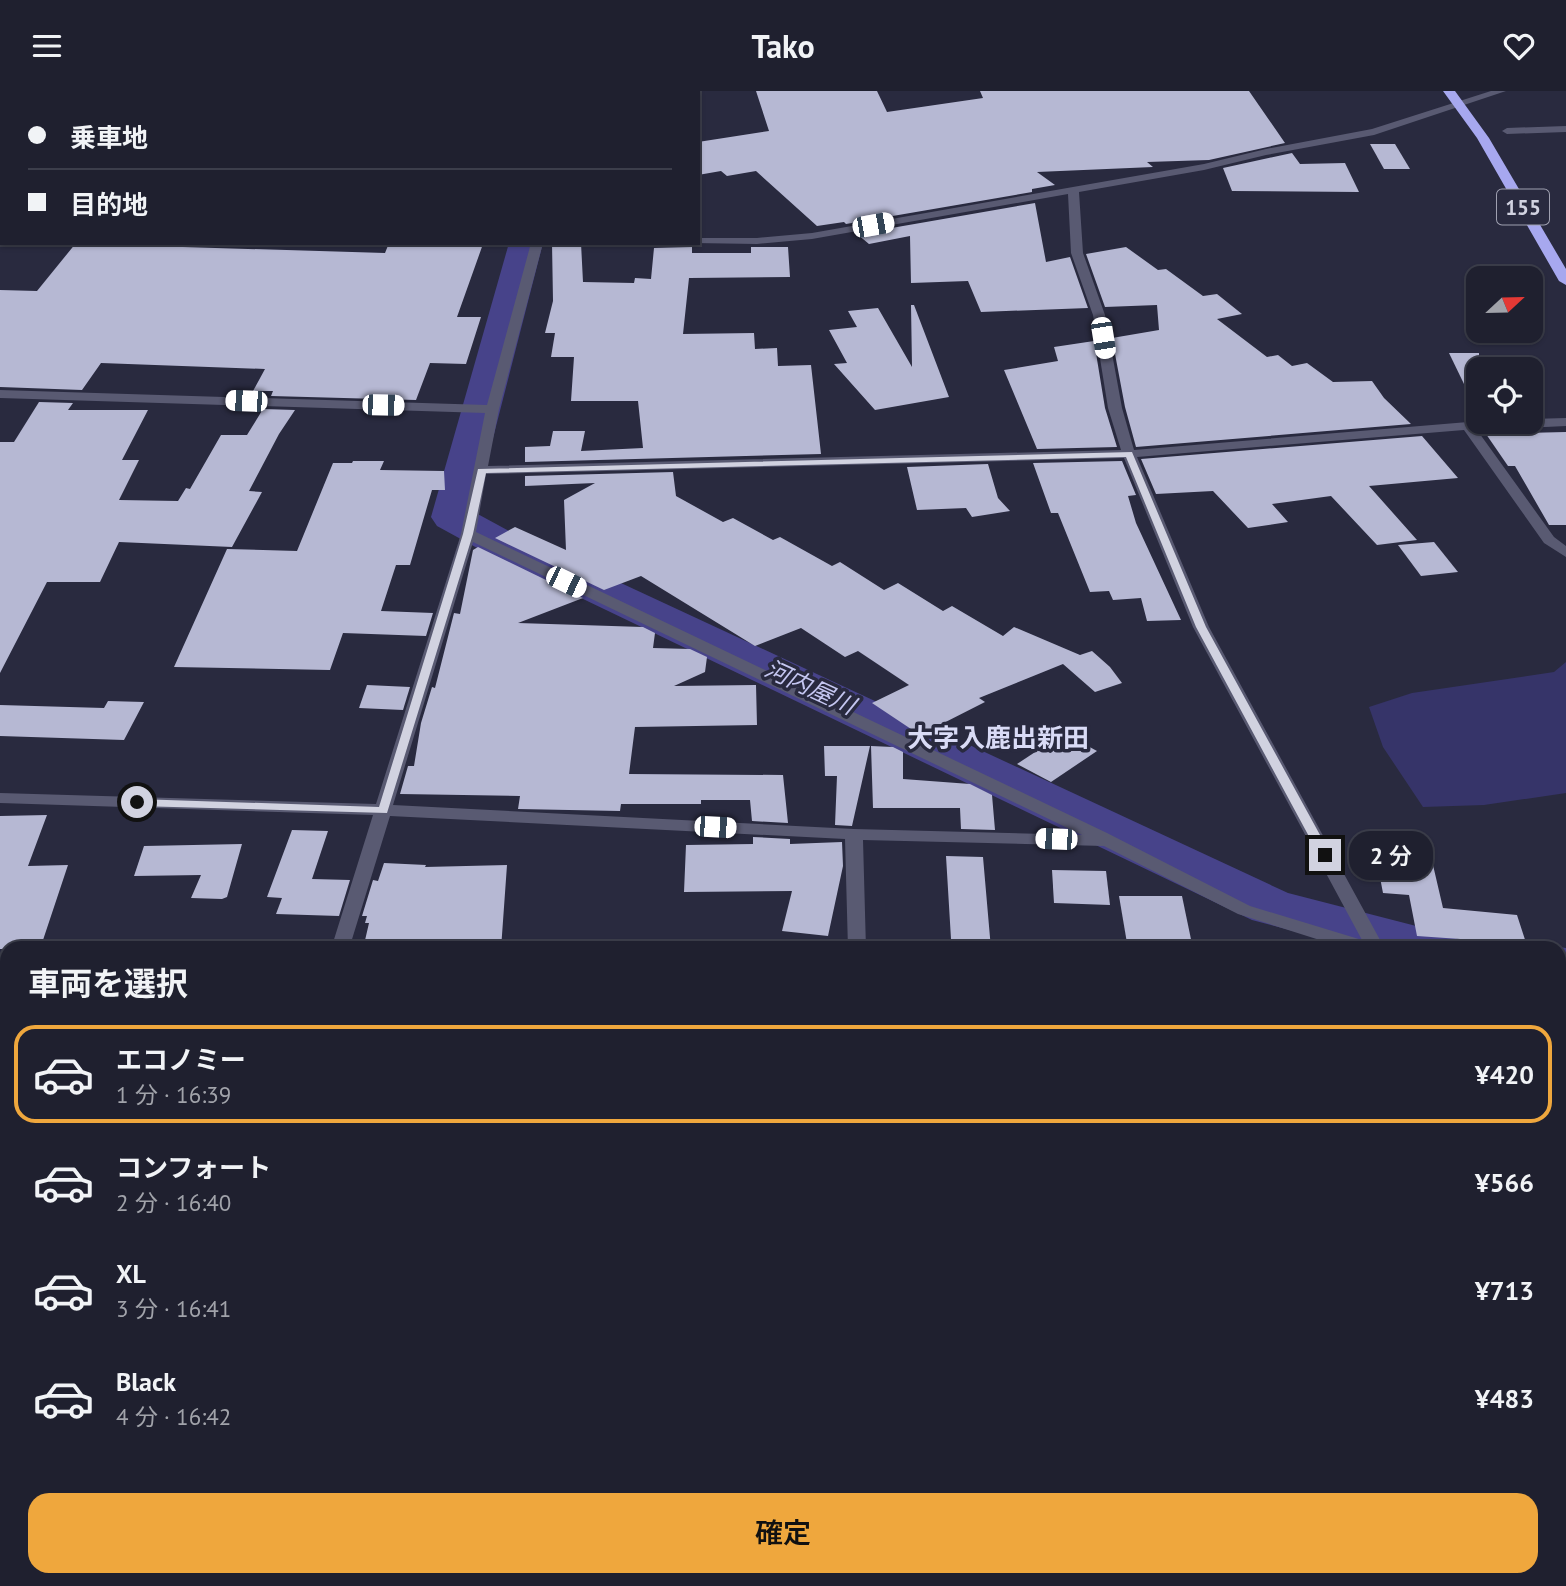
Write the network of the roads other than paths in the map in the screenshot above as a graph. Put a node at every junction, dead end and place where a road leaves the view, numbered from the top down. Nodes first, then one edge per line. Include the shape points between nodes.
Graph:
1 (1449, 91) edge
2 (1501, 91) edge
3 (1459, 104) junction
4 (1566, 129) edge
5 (1507, 131) dead end
6 (1073, 190) junction
7 (700, 241) edge
8 (536, 245) edge
9 (1566, 281) edge
10 (0, 394) edge
11 (492, 409) junction
12 (1566, 422) edge
13 (1543, 423) edge
14 (1466, 426) edge
15 (1474, 434) edge
16 (1129, 454) junction
17 (482, 470) junction
18 (468, 534) junction
19 (1566, 553) edge
20 (0, 798) edge
21 (383, 810) junction
22 (854, 834) junction
23 (1107, 841) junction
24 (342, 941) edge
25 (857, 941) edge
26 (1344, 941) edge
27 (1372, 941) edge

1 - 3 highway, 155
2 - 3 street
3 - 6 street via 1358,135
3 - 9 highway, 155
4 - 5 street
6 - 7 street via 798,238
6 - 16 street via 1077,253 1099,315 1115,408
8 - 11 street
10 - 11 street
11 - 17 street
12 - 13 street
14 - 16 street
15 - 19 street via 1549,540
16 - 17 street
16 - 27 street via 1201,627
17 - 18 street
18 - 21 street
18 - 23 street
20 - 21 street
21 - 22 street
21 - 24 street
22 - 23 street
22 - 25 street
23 - 26 street via 1244,910

